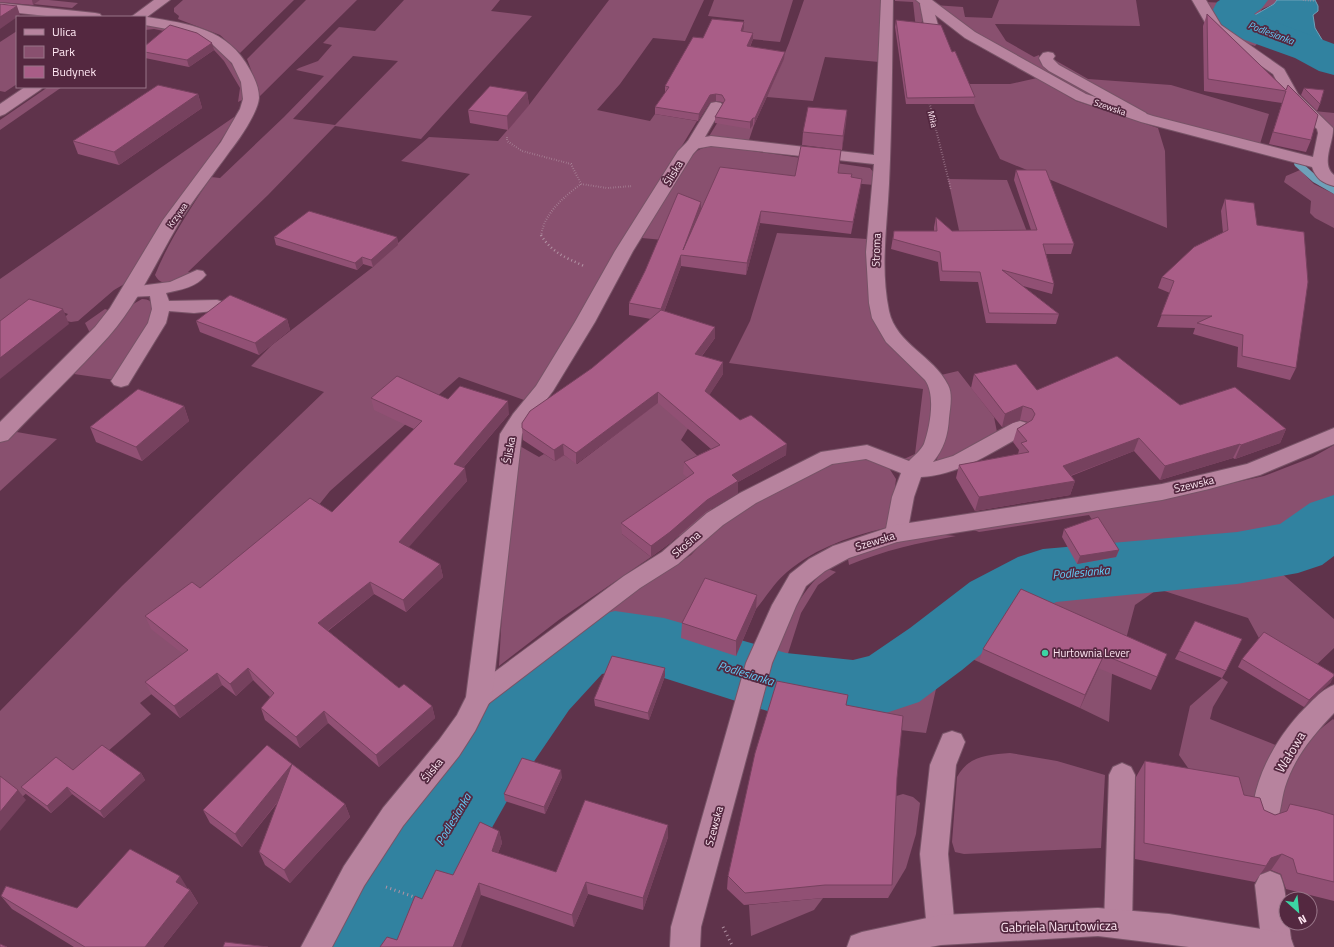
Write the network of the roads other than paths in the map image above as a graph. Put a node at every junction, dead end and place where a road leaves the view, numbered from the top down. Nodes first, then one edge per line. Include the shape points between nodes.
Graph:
1 (163, 0) edge
2 (887, 0) edge
3 (1199, 0) edge
4 (924, 2) edge
5 (0, 7) edge
6 (86, 16) edge
7 (139, 16) edge
8 (146, 21) edge
9 (931, 25) edge
10 (1048, 56) dead end
11 (33, 88) edge
12 (716, 106) dead end
13 (0, 110) edge
14 (1147, 119) junction
15 (694, 144) junction
16 (882, 160) junction
17 (1320, 164) junction
18 (1334, 181) edge
19 (197, 275) dead end
20 (129, 292) junction
21 (164, 303) junction
22 (217, 306) edge
23 (121, 381) dead end
24 (1020, 428) edge
25 (1334, 434) edge
26 (0, 435) edge
27 (913, 470) junction
28 (896, 534) junction
29 (1334, 696) edge
30 (479, 697) junction
31 (952, 742) dead end
32 (1122, 775) dead end
33 (1265, 817) edge
34 (1270, 885) dead end
35 (1118, 924) junction
36 (941, 930) junction
37 (316, 947) edge
38 (685, 947) edge
39 (862, 947) edge
40 (1278, 947) edge

1 - 7 street
2 - 16 lane, Stroma
3 - 17 street via 1215,28 1279,72 1291,96 1325,128
4 - 9 lane
4 - 14 street, Szewska via 970,35 1069,91
5 - 6 street
8 - 20 street, Krzywa via 180,27 217,41 241,65 249,82 251,99 248,110 228,144 172,220
10 - 14 lane via 1048,63 1054,68
11 - 13 street
12 - 15 lane
14 - 17 street, Szewska
15 - 16 lane via 711,142
15 - 30 street, Śliska via 686,151 543,391 511,434
16 - 27 lane, Stroma via 875,252 881,318 893,338 932,376 939,386 941,403 933,448
17 - 18 street via 1322,174
19 - 21 lane
20 - 21 lane
20 - 26 street, Krzywa via 102,331
21 - 22 lane via 194,307
21 - 23 lane via 157,323
24 - 27 lane via 960,461 933,469
25 - 28 street, Szewska via 1252,470 1209,481 1155,493
27 - 28 lane, Stroma via 902,497
27 - 30 lane, Skośna via 867,452 828,457 748,498 715,519 670,558 626,586
28 - 38 street, Szewska via 841,552 817,565 798,580 784,605 759,663 750,692 686,927
29 - 33 street, Wałowa via 1297,736 1274,778 1265,804
30 - 37 street, Śliska via 449,748 393,817 354,876
31 - 36 lane via 943,764 934,854
32 - 35 lane
34 - 40 street
35 - 36 street, Gabriela Narutowicza via 1098,922
35 - 40 street, Gabriela Narutowicza via 1169,929
36 - 39 street, Gabriela Narutowicza

